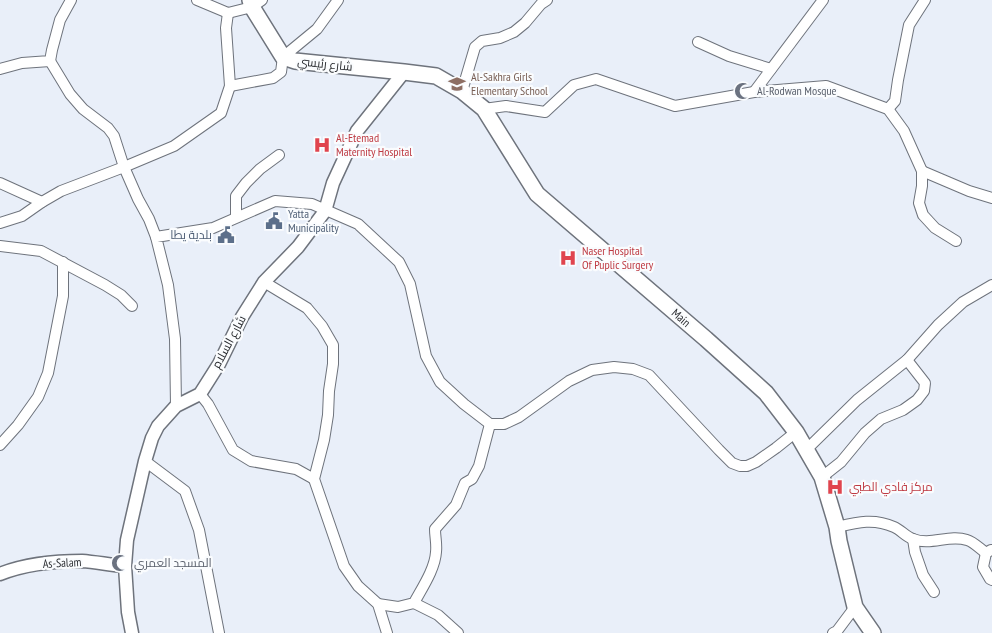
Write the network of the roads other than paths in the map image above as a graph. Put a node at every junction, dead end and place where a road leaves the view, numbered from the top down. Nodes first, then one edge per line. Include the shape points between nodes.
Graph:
1 (71, 0) edge
2 (197, 0) edge
3 (338, 0) edge
4 (547, 0) edge
5 (823, 0) edge
6 (924, 0) edge
7 (255, 2) edge
8 (228, 13) junction
9 (698, 42) dead end
10 (283, 57) junction
11 (50, 61) junction
12 (0, 69) edge
13 (771, 69) junction
14 (404, 72) junction
15 (230, 86) junction
16 (462, 91) junction
17 (754, 92) junction
18 (484, 109) junction
19 (888, 109) junction
20 (279, 155) dead end
21 (124, 168) junction
22 (922, 171) junction
23 (0, 183) edge
24 (992, 198) edge
25 (42, 202) junction
26 (325, 211) junction
27 (236, 217) junction
28 (0, 223) edge
29 (156, 237) junction
30 (956, 241) dead end
31 (0, 246) edge
32 (63, 262) junction
33 (264, 282) junction
34 (992, 285) edge
35 (132, 306) dead end
36 (906, 360) junction
37 (200, 394) junction
38 (176, 406) junction
39 (490, 424) junction
40 (796, 432) junction
41 (0, 445) edge
42 (806, 450) junction
43 (145, 461) junction
44 (822, 478) junction
45 (314, 479) junction
46 (837, 527) junction
47 (913, 539) junction
48 (989, 551) edge
49 (125, 566) junction
50 (0, 574) edge
51 (992, 580) edge
52 (934, 592) dead end
53 (414, 603) junction
54 (378, 604) junction
55 (855, 607) junction
56 (132, 633) edge
57 (219, 633) edge
58 (387, 633) edge
59 (458, 633) edge
60 (833, 633) edge
61 (873, 633) edge

1 - 11 street via 60,20
2 - 8 street
3 - 10 street via 317,30
4 - 16 street via 514,32 482,41 475,47
5 - 13 street
6 - 19 street via 909,25 896,101
7 - 8 street
7 - 10 main road, شارع رئيسي
8 - 15 street
9 - 13 street via 728,56
10 - 14 main road, شارع رئيسي
10 - 15 street via 281,72 273,78
11 - 12 street
11 - 21 street via 70,94 114,136
13 - 17 street
14 - 16 main road, Main via 436,76
14 - 26 street, شارع السلام via 358,131 333,183
15 - 21 street via 221,113 174,146
16 - 18 main road, Main
17 - 18 street via 674,106 596,79 574,85 545,112 506,106
17 - 19 street via 826,86
18 - 40 main road, Main via 537,194 766,392
19 - 22 street via 904,131
20 - 27 street via 260,169 236,196
21 - 25 street via 61,191
21 - 29 street
22 - 24 street
22 - 30 street via 919,203 923,215 935,228
23 - 25 street
25 - 28 street via 22,216
26 - 27 street via 312,204 275,201
26 - 33 street, شارع السلام via 298,247
26 - 39 street via 358,224 399,262 410,284 426,356 440,382
27 - 29 street via 213,228
29 - 38 street via 168,286 175,339
31 - 32 street via 41,251
32 - 35 street via 121,295
32 - 41 street via 63,296 48,373 38,397
33 - 37 street, شارع السلام
33 - 45 street via 307,308 333,345 328,415
34 - 36 street via 963,302
36 - 42 street via 857,400
36 - 44 street via 924,383 924,391 903,410 881,419 864,433 841,462
37 - 38 street
37 - 45 street via 232,450 251,461 296,469
38 - 43 street via 158,426
39 - 40 street via 504,424 518,417 569,381 592,370 614,367 649,375 732,463 740,466 756,462
39 - 53 street via 479,466 472,479 464,483 456,506 435,529 436,558
40 - 42 main road, Main
42 - 44 main road, Main
43 - 49 street via 127,540
43 - 57 street via 185,491 198,530
44 - 46 main road, Main
45 - 54 street via 344,566 358,586
46 - 47 street via 854,522 875,522 895,527
46 - 55 main road, Main
47 - 48 street via 931,542 953,538 968,540
47 - 52 street via 923,575
48 - 51 street via 982,567
49 - 50 street, As-Salam via 44,563
49 - 56 street
53 - 54 street via 398,607
53 - 59 street via 438,615
54 - 58 street
55 - 60 street
55 - 61 main road, Main

